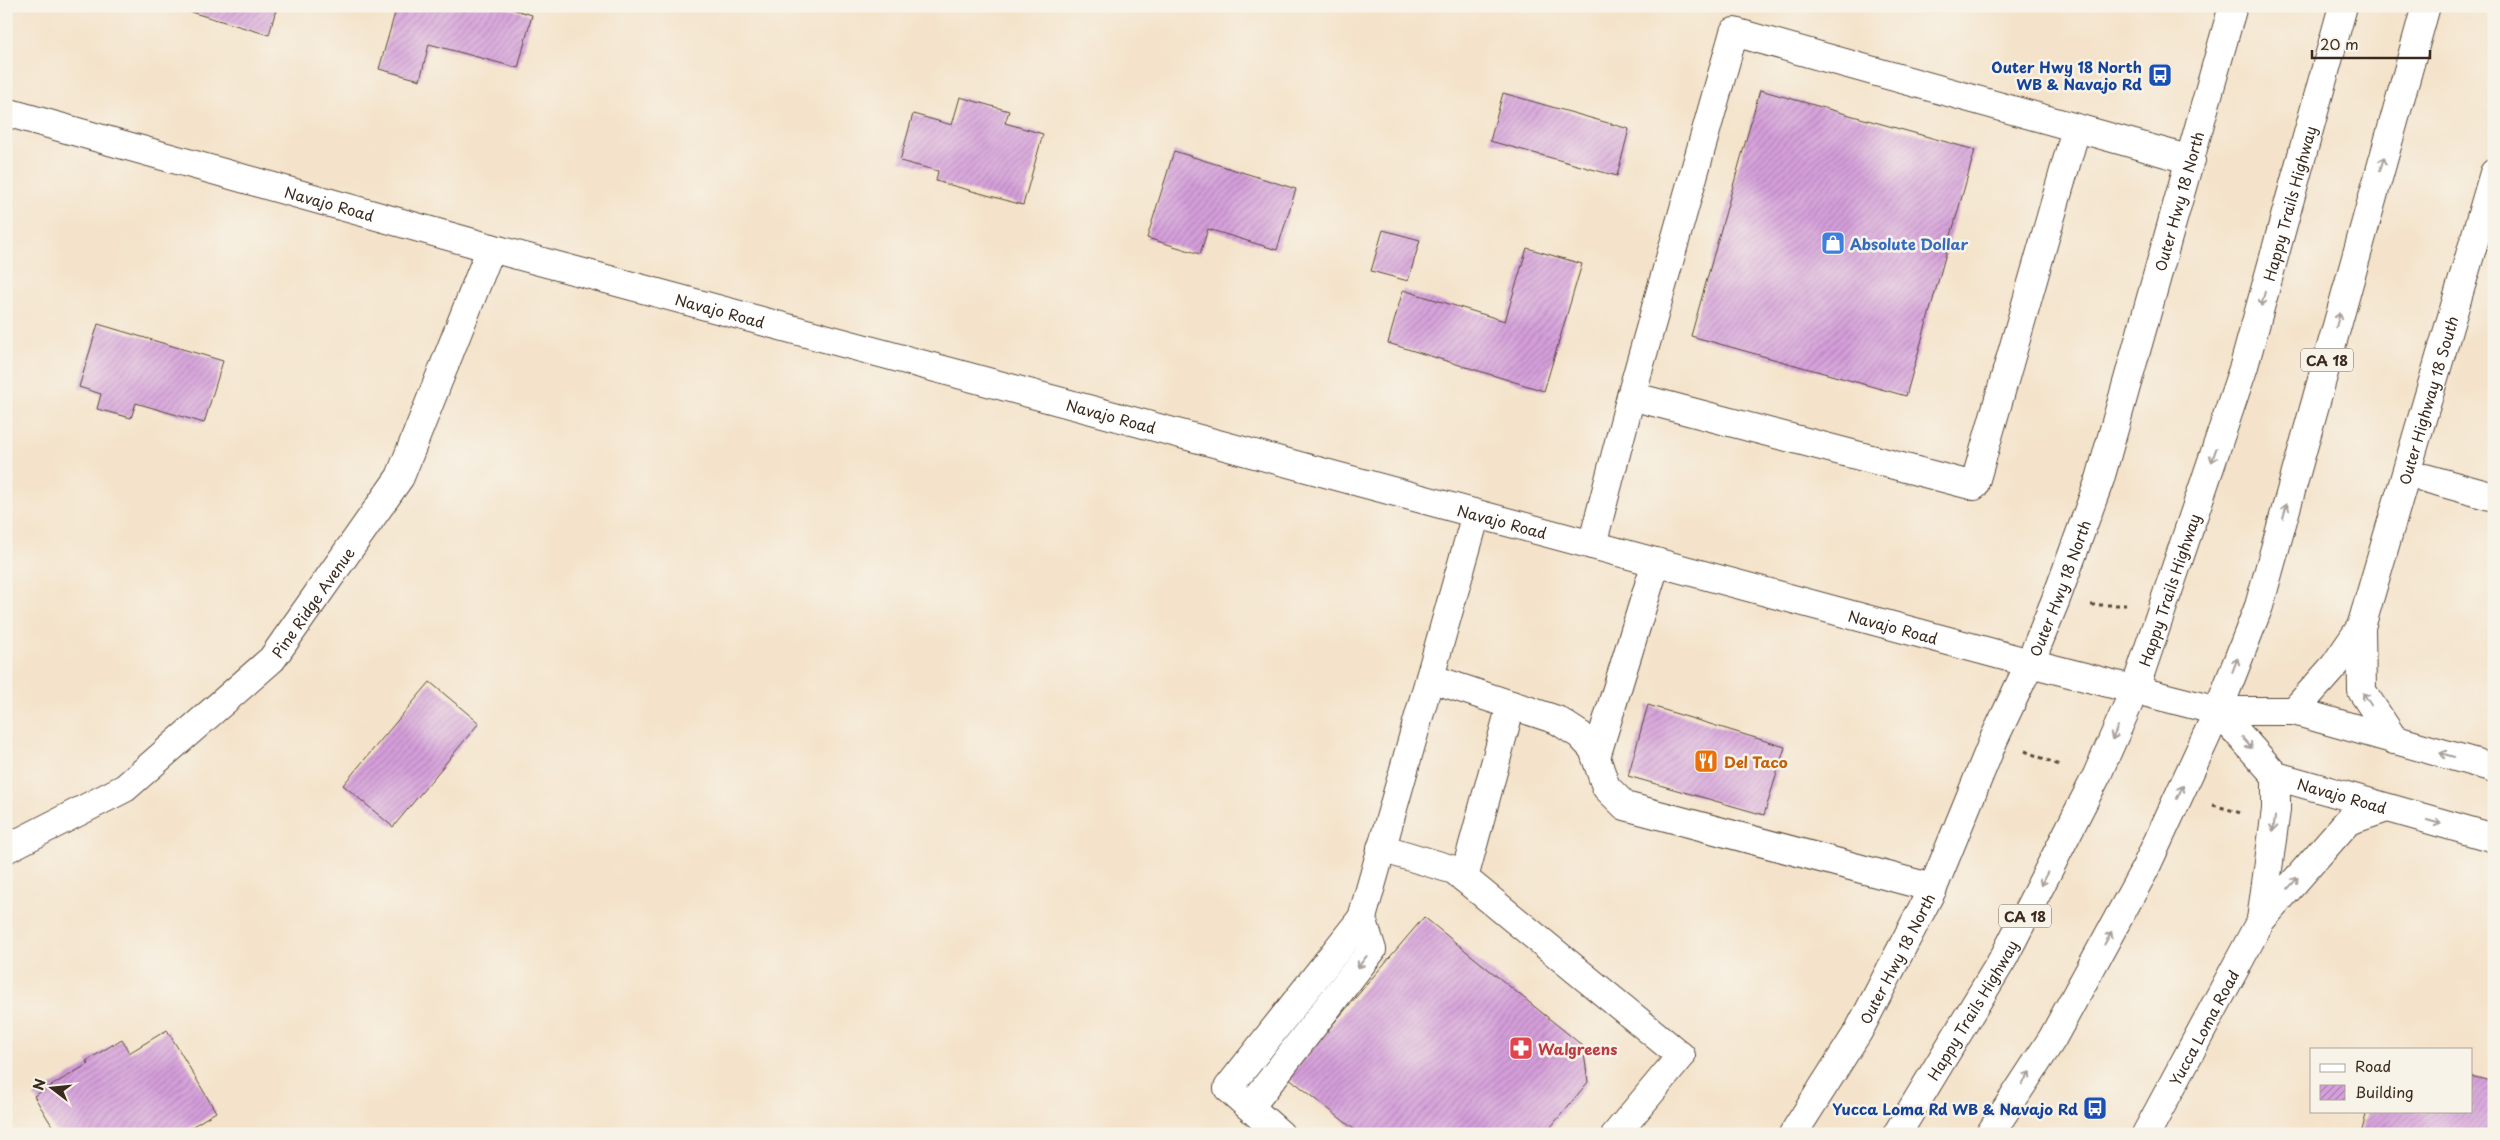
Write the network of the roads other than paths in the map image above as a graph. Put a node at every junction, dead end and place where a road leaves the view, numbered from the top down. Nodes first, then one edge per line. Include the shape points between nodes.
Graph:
1 (2233, 6) edge
2 (2343, 6) edge
3 (2426, 6) edge
4 (6, 112) edge
5 (2076, 129) junction
6 (2191, 160) junction
7 (2494, 173) edge
8 (491, 248) junction
9 (1631, 396) junction
10 (2426, 478) dead end
11 (2494, 496) edge
12 (1476, 514) junction
13 (1592, 545) junction
14 (1656, 562) junction
15 (2361, 627) junction
16 (2030, 663) junction
17 (1430, 678) junction
18 (2135, 688) junction
19 (1511, 705) junction
20 (2294, 710) junction
21 (2218, 711) junction
22 (2394, 740) junction
23 (1596, 757) junction
24 (2494, 768) edge
25 (2276, 776) junction
26 (2387, 808) junction
27 (2494, 838) edge
28 (1381, 848) junction
29 (6, 849) edge
30 (1464, 878) junction
31 (1933, 888) junction
32 (2261, 920) junction
33 (1280, 1134) edge
34 (1616, 1134) edge
35 (1793, 1134) edge
36 (1897, 1134) edge
37 (1990, 1134) edge
38 (2146, 1134) edge

1 - 6 main road, Outer Hwy 18 North
2 -> 18 main road, Happy Trails Highway / CA 18 via 2244,366
21 -> 3 main road, CA 18 via 2259,606
4 - 8 main road, Navajo Road
5 - 6 main road
5 - 9 main road via 1974,486
5 - 9 main road via 1734,32
6 - 16 main road, Outer Hwy 18 North via 2100,479
7 - 15 main road, Outer Highway 18 South
8 - 12 main road, Navajo Road
8 - 29 main road, Pine Ridge Avenue via 400,477 272,660 125,788
9 - 13 main road
10 - 11 main road
12 - 13 main road, Navajo Road
12 - 17 main road
13 - 14 main road, Navajo Road
14 - 16 main road, Navajo Road
14 - 23 main road
15 - 20 main road via 2335,665
22 -> 15 main road via 2362,691
16 - 18 main road, Navajo Road
16 - 31 main road, Outer Hwy 18 North via 1994,739
17 - 19 main road
17 - 28 main road
18 - 21 main road, Navajo Road
18 -> 36 main road, Happy Trails Highway / CA 18 via 2097,775 2004,957
19 - 23 main road via 1557,720 1580,735
19 - 30 main road
20 - 21 main road, Navajo Road
20 - 22 main road, Navajo Road
21 -> 25 main road
37 -> 21 main road, CA 18 via 2052,1039 2145,868
24 -> 22 main road, Navajo Road
23 - 31 main road via 1606,787 1625,806
25 - 26 main road, Navajo Road
25 -> 32 main road via 2276,810
26 -> 27 main road, Navajo Road
32 -> 26 main road via 2348,821
28 - 30 main road via 1454,870
28 - 33 main road via 1362,918 1228,1088
30 - 34 main road via 1681,1056
31 - 35 main road, Outer Hwy 18 North via 1858,1032
32 - 38 main road, Yucca Loma Road

